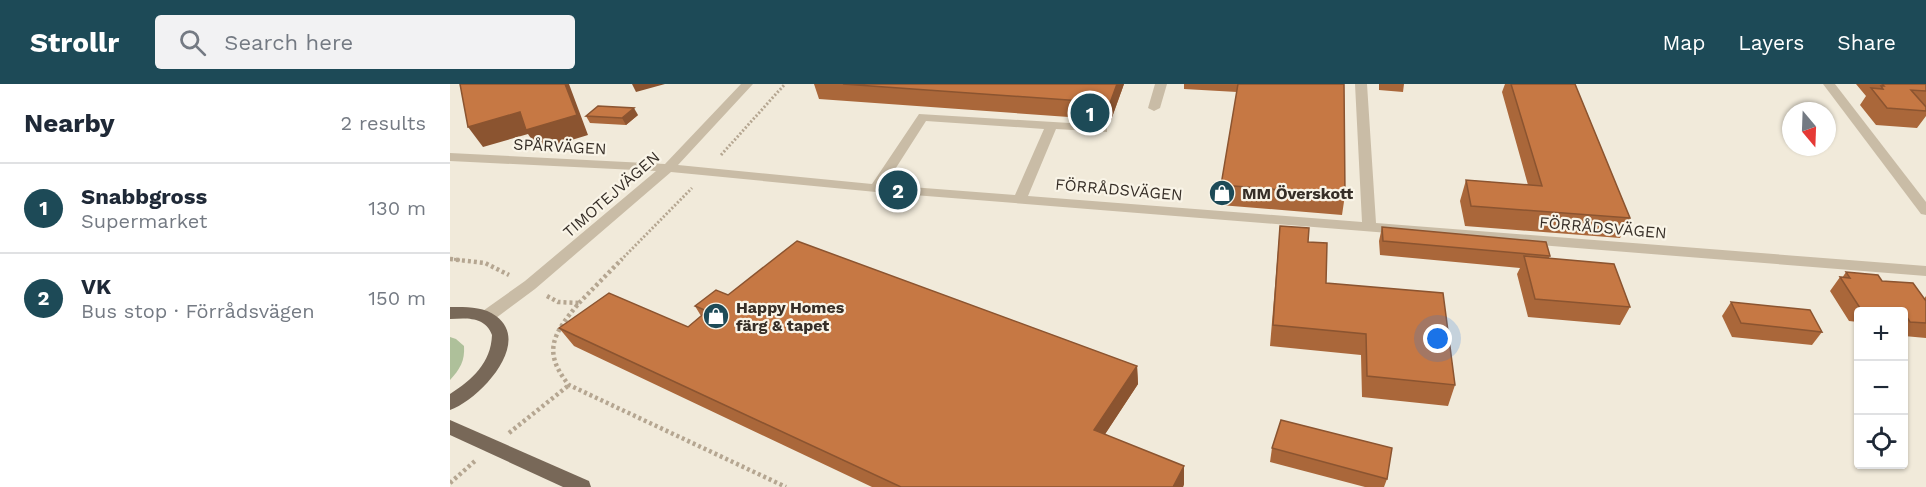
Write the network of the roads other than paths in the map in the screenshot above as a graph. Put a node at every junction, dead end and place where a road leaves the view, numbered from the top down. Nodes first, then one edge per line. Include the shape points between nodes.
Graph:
1 (747, 84) edge
2 (1161, 84) edge
3 (1361, 84) edge
4 (1829, 84) edge
5 (1154, 108) dead end
6 (1051, 126) junction
7 (1103, 129) dead end
8 (450, 157) edge
9 (668, 168) junction
10 (876, 188) junction
11 (1020, 199) junction
12 (1926, 211) edge
13 (1369, 227) junction
14 (1926, 271) edge
15 (450, 313) edge
16 (486, 317) junction
17 (450, 403) edge
18 (450, 427) edge
19 (582, 487) edge

1 - 9 street, TIMOTEJVÄGEN
2 - 5 street
3 - 13 street
4 - 12 street
6 - 7 street
6 - 10 street via 923,117
6 - 11 street
8 - 9 street, SPÅRVÄGEN
9 - 10 street, FÖRRÅDSVÄGEN
9 - 16 street, TIMOTEJVÄGEN via 530,285
10 - 11 street, FÖRRÅDSVÄGEN
11 - 13 street, FÖRRÅDSVÄGEN
13 - 14 street, FÖRRÅDSVÄGEN
15 - 16 main road
16 - 17 main road via 495,324 501,340 494,363 479,382
18 - 19 main road

